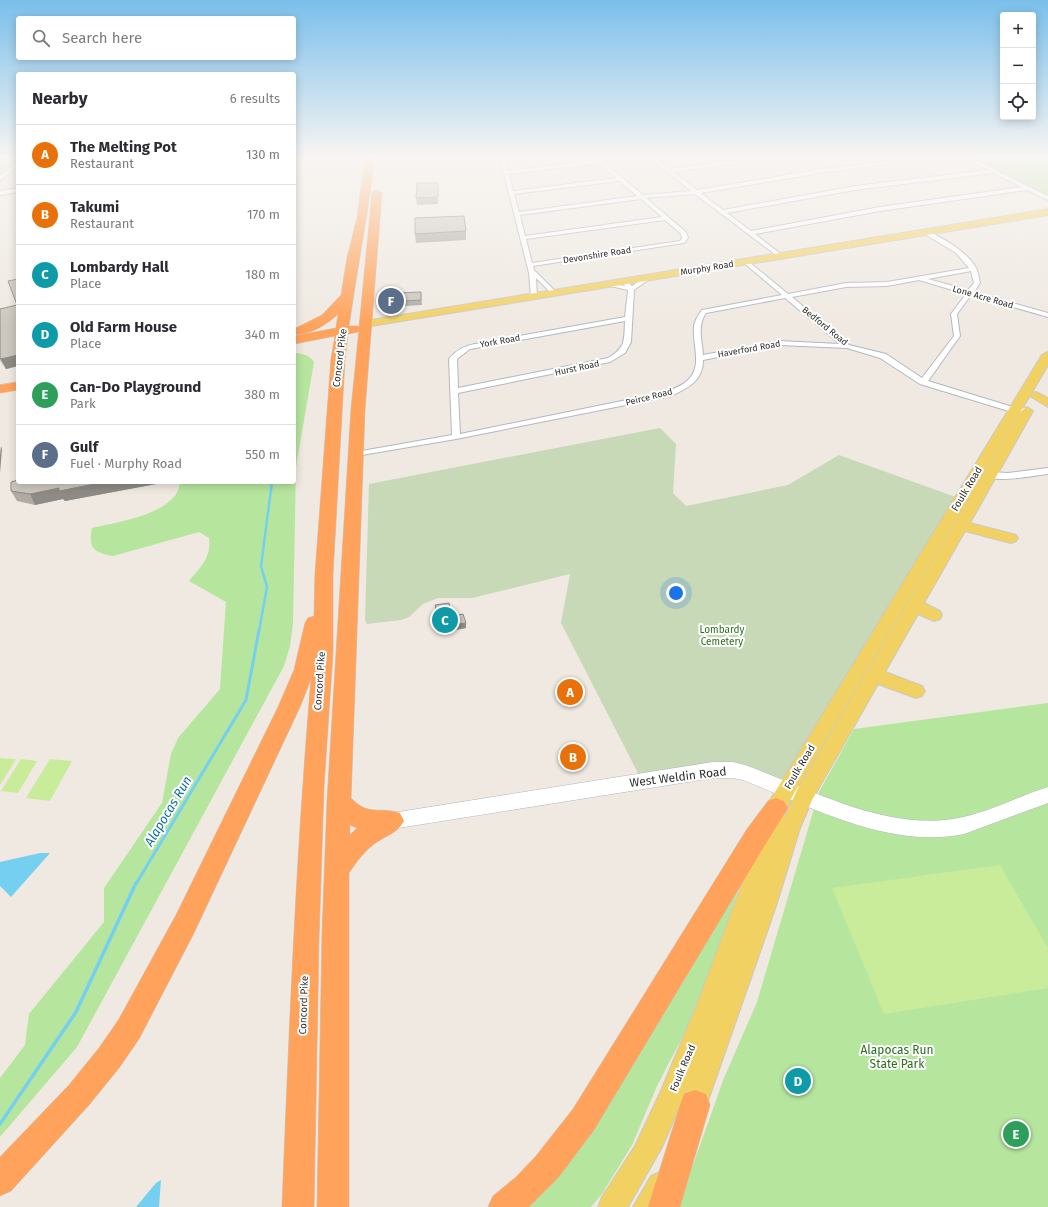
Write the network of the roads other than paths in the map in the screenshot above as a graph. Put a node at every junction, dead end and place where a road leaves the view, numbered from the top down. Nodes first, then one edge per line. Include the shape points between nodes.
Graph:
1 (362, 214) edge
2 (375, 214) edge
3 (517, 214) edge
4 (662, 214) edge
5 (724, 214) edge
6 (851, 214) edge
7 (1034, 214) edge
8 (362, 218) junction
9 (666, 218) junction
10 (925, 232) junction
11 (750, 233) junction
12 (523, 238) junction
13 (780, 256) junction
14 (372, 259) junction
15 (746, 262) junction
16 (531, 268) junction
17 (974, 269) junction
18 (918, 279) junction
19 (628, 285) junction
20 (554, 293) junction
21 (969, 294) junction
22 (348, 295) junction
23 (786, 295) junction
24 (534, 297) junction
25 (1048, 315) edge
26 (628, 319) junction
27 (365, 324) junction
28 (343, 329) junction
29 (296, 331) edge
30 (296, 332) edge
31 (296, 340) edge
32 (296, 340) edge
33 (847, 346) junction
34 (1048, 355) edge
35 (700, 358) junction
36 (338, 359) junction
37 (1048, 375) edge
38 (16, 378) edge
39 (0, 381) edge
40 (923, 382) junction
41 (16, 386) edge
42 (0, 389) edge
43 (456, 391) junction
44 (1036, 396) junction
45 (1048, 404) edge
46 (1021, 411) junction
47 (456, 437) junction
48 (356, 454) junction
49 (1048, 472) edge
50 (990, 475) junction
51 (969, 511) junction
52 (961, 525) junction
53 (932, 560) junction
54 (324, 574) junction
55 (915, 605) junction
56 (934, 615) dead end
57 (878, 669) junction
58 (917, 688) dead end
59 (1048, 795) edge
60 (789, 798) junction
61 (338, 801) junction
62 (392, 821) junction
63 (337, 870) junction
64 (335, 935) junction
65 (306, 939) junction
66 (695, 1105) junction
67 (0, 1180) edge
68 (298, 1207) edge
69 (333, 1207) edge
70 (504, 1207) edge
71 (612, 1207) edge
72 (647, 1207) edge
73 (664, 1207) edge

1 - 8 highway, Concord Pike
2 - 14 highway
3 - 12 street
4 - 9 street, Devonshire Road
5 - 11 street
6 - 11 street
7 - 10 main road, Murphy Road
8 - 14 highway via 363,254
8 - 22 highway, Concord Pike
9 - 12 street
9 - 16 street, Devonshire Road via 684,233 685,238 682,242
10 - 13 main road, Murphy Road
10 - 17 street via 962,255
11 - 13 street
12 - 16 street
13 - 15 main road, Murphy Road
14 - 27 highway
15 - 19 main road, Murphy Road via 648,278
15 - 23 street, Bedford Road
16 - 20 street
16 - 24 street
17 - 18 street, Peirce Road
17 - 21 street via 977,283
18 - 21 street, Lone Acre Road
18 - 23 street, Peirce Road via 880,285 846,285
19 - 20 main road, Murphy Road via 608,284
19 - 26 street, Hurst Road
20 - 24 main road, Murphy Road
21 - 25 street, Lone Acre Road
21 - 40 street via 954,314 957,336
22 - 28 highway, Concord Pike
22 - 29 highway via 332,316
23 - 33 street, Bedford Road
23 - 35 street, Peirce Road via 704,311 698,326
24 - 27 main road, Murphy Road
26 - 43 street, Hurst Road via 626,348 622,354 610,360
26 - 43 street, York Road via 463,349 453,359
27 - 28 highway
27 - 48 highway
28 - 30 highway
28 - 31 highway
28 - 36 highway, Concord Pike
32 - 36 highway via 322,343 329,347
33 - 35 street, Haverford Road via 779,342
33 - 40 street, Bedford Road via 883,356
34 - 46 main road, Foulk Road
35 - 47 street, Peirce Road via 699,369 694,379 668,394
36 - 54 highway, Concord Pike
37 - 44 main road, Foulk Road
38 - 39 highway
40 - 46 street, Bedford Road
41 - 42 highway
43 - 47 street, York Road
44 - 45 main road
44 - 46 main road, Foulk Road
46 - 50 main road, Foulk Road
46 - 53 main road, Foulk Road
47 - 48 street, Peirce Road
48 - 61 highway
49 - 50 street
50 - 51 main road, Foulk Road
51 - 52 main road, Foulk Road
51 - 52 main road via 1011,538
52 - 53 main road, Foulk Road
53 - 55 main road, Foulk Road
53 - 60 main road, Foulk Road
54 - 65 highway, Concord Pike via 323,653 313,786
54 - 67 highway via 309,650 289,707 154,986 109,1058
55 - 56 main road
55 - 57 main road, Foulk Road
57 - 58 main road
57 - 60 main road, Foulk Road
59 - 60 main road, West Weldin Road via 969,824 933,829 879,822
60 - 62 main road, West Weldin Road via 745,773 713,770
60 - 66 main road, Foulk Road via 790,828
60 - 70 highway via 756,837 585,1119 546,1169
60 - 71 main road, Foulk Road via 771,834 714,995 656,1133 640,1165
61 - 62 highway via 348,812 362,821
61 - 63 highway
62 - 63 highway via 360,840
63 - 64 highway
64 - 65 street
64 - 69 highway
65 - 68 highway, Concord Pike
66 - 72 main road, Foulk Road via 674,1156
66 - 73 highway

